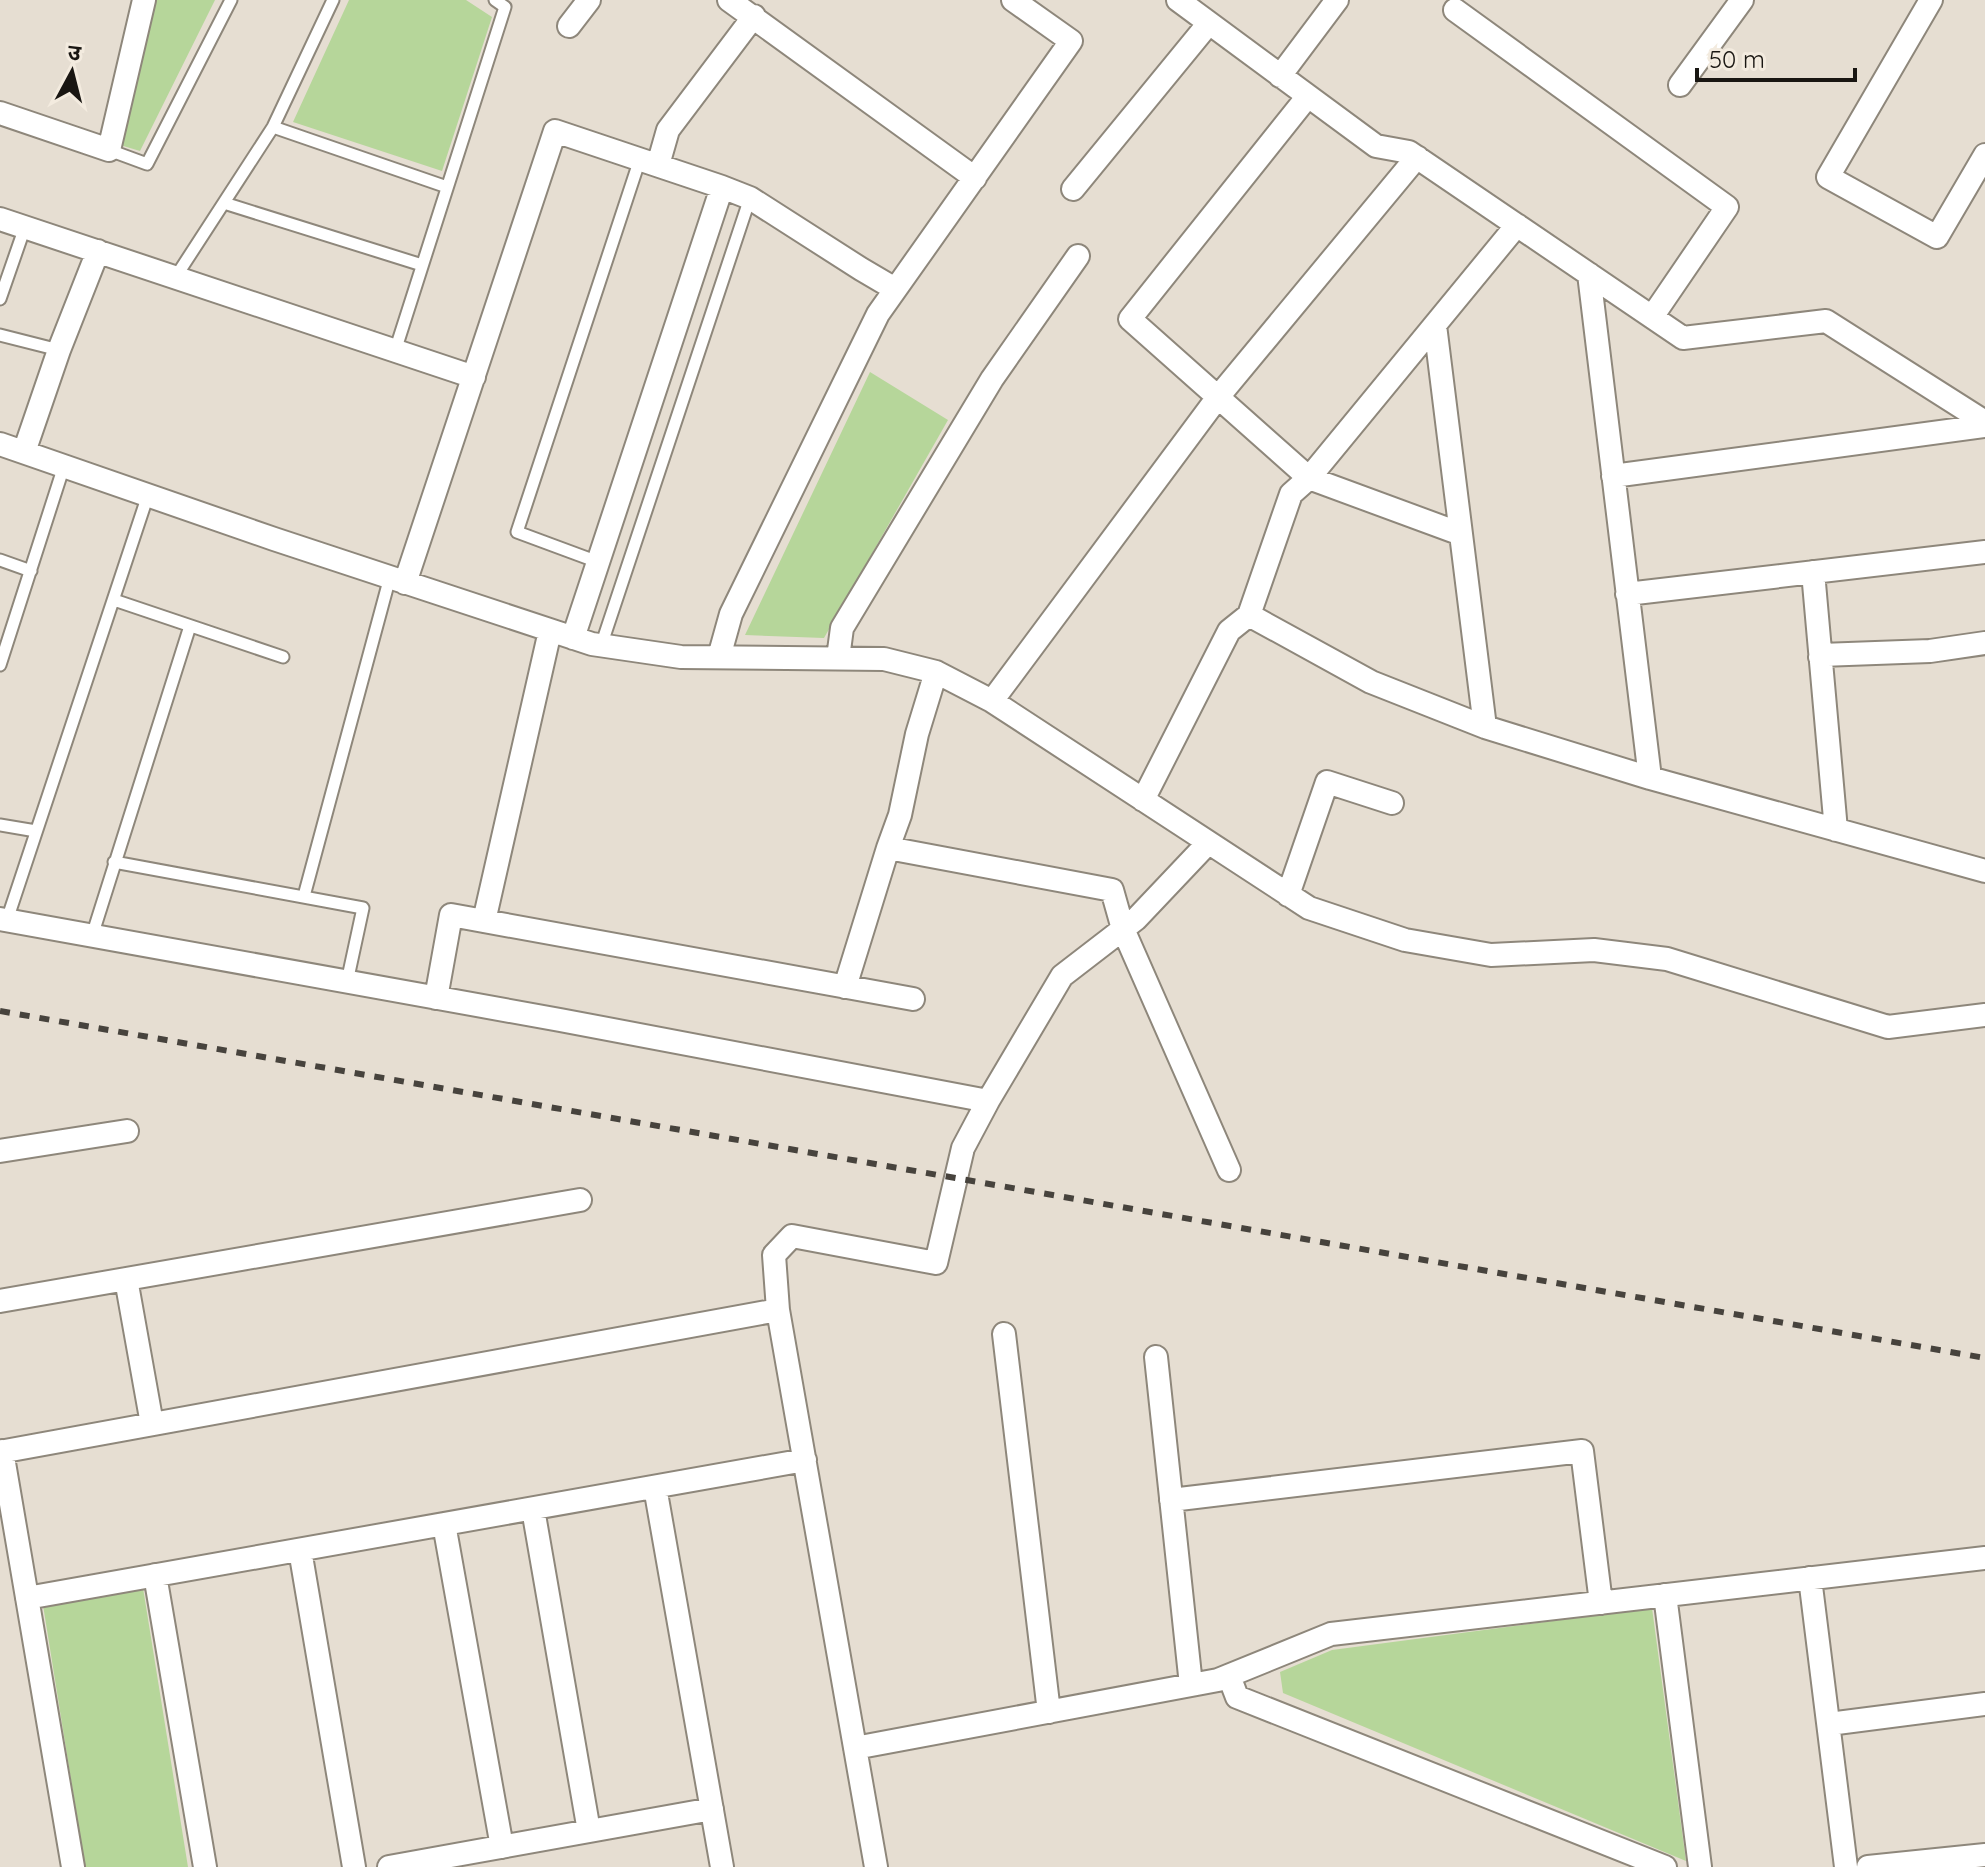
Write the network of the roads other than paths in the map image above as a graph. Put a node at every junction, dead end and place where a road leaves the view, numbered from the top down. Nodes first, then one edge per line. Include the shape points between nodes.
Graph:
1 (144, 0) edge
2 (231, 0) edge
3 (333, 0) edge
4 (495, 0) edge
5 (589, 0) edge
6 (729, 0) edge
7 (1013, 0) edge
8 (1178, 0) edge
9 (1337, 0) edge
10 (1742, 0) edge
11 (1931, 0) edge
12 (1455, 10) dead end
13 (754, 16) junction
14 (1209, 23) junction
15 (569, 26) dead end
16 (1280, 76) junction
17 (1680, 85) dead end
18 (1308, 96) junction
19 (0, 113) edge
20 (273, 127) junction
21 (109, 150) junction
22 (1985, 155) edge
23 (1417, 157) junction
24 (649, 162) junction
25 (975, 178) junction
26 (447, 187) junction
27 (722, 187) junction
28 (1073, 189) dead end
29 (750, 198) junction
30 (224, 203) junction
31 (0, 219) edge
32 (1517, 225) junction
33 (25, 227) junction
34 (98, 251) junction
35 (1078, 256) dead end
36 (422, 265) junction
37 (1589, 274) junction
38 (175, 278) junction
39 (895, 289) junction
40 (0, 299) edge
41 (1652, 317) junction
42 (1435, 325) junction
43 (0, 335) edge
44 (59, 350) junction
45 (395, 351) junction
46 (474, 377) junction
47 (1218, 397) junction
48 (1985, 424) edge
49 (0, 444) edge
50 (24, 452) junction
51 (64, 466) junction
52 (1613, 476) junction
53 (1309, 478) junction
54 (148, 495) junction
55 (1461, 534) junction
56 (1985, 552) edge
57 (0, 560) edge
58 (598, 562) junction
59 (31, 571) junction
60 (1813, 572) junction
61 (397, 580) junction
62 (1627, 594) junction
63 (114, 600) junction
64 (1249, 615) junction
65 (190, 626) junction
66 (550, 631) junction
67 (573, 638) junction
68 (1985, 643) edge
69 (601, 646) junction
70 (2, 649) edge
71 (1821, 656) junction
72 (283, 657) dead end
73 (719, 657) junction
74 (838, 658) junction
75 (0, 665) edge
76 (936, 672) junction
77 (992, 701) junction
78 (1485, 727) junction
79 (1650, 778) junction
80 (1143, 800) junction
81 (1392, 803) dead end
82 (0, 825) edge
83 (1836, 830) junction
84 (36, 831) junction
85 (1208, 843) junction
86 (888, 848) junction
87 (114, 862) junction
88 (1985, 871) edge
89 (1288, 895) junction
90 (304, 896) junction
91 (3, 920) edge
92 (484, 921) junction
93 (1123, 929) junction
94 (92, 936) junction
95 (347, 982) junction
96 (845, 987) junction
97 (436, 998) junction
98 (913, 999) dead end
99 (1985, 1015) edge
100 (988, 1101) junction
101 (127, 1131) dead end
102 (0, 1151) edge
103 (1229, 1170) dead end
104 (580, 1200) dead end
105 (126, 1279) junction
106 (0, 1301) edge
107 (778, 1310) junction
108 (1004, 1334) dead end
109 (1156, 1357) dead end
110 (152, 1424) junction
111 (1, 1452) edge
112 (805, 1460) junction
113 (655, 1487) junction
114 (1171, 1500) junction
115 (533, 1509) junction
116 (444, 1524) junction
117 (300, 1550) junction
118 (1985, 1558) edge
119 (155, 1575) junction
120 (1810, 1578) junction
121 (1665, 1595) junction
122 (27, 1598) junction
123 (1601, 1603) junction
124 (1229, 1676) junction
125 (1191, 1685) junction
126 (1985, 1704) edge
127 (1049, 1712) junction
128 (1829, 1724) junction
129 (855, 1748) junction
130 (712, 1809) junction
131 (589, 1831) junction
132 (502, 1847) junction
133 (1985, 1855) edge
134 (73, 1867) edge
135 (205, 1867) edge
136 (354, 1867) edge
137 (389, 1867) edge
138 (722, 1867) edge
139 (876, 1867) edge
140 (1665, 1867) edge
141 (1700, 1867) edge
142 (1846, 1867) edge
143 (1868, 1867) edge

1 - 21 street
2 - 21 lane via 147,164
3 - 20 lane
4 - 26 lane via 505,7
5 - 15 street
6 - 13 street
7 - 25 street via 1071,41
8 - 14 street
9 - 16 street
10 - 17 street
11 - 22 street via 1828,177 1937,237
12 - 41 street via 1727,207
13 - 24 street
13 - 25 street
14 - 16 street
14 - 28 street
16 - 18 street
18 - 23 street via 1376,146
18 - 47 street via 1130,319
19 - 21 street
20 - 26 lane
20 - 30 lane
23 - 32 street
23 - 47 street
24 - 27 street
24 - 46 street via 555,131
24 - 58 lane via 517,532
25 - 39 street
26 - 36 lane
27 - 29 street
27 - 58 street
29 - 39 street
29 - 69 lane
30 - 36 lane
30 - 38 lane
31 - 33 street
32 - 37 street
32 - 42 street
33 - 34 street
33 - 40 lane
34 - 38 street
34 - 44 street
35 - 74 street via 992,379 842,628
36 - 45 lane
37 - 41 street
37 - 52 street
38 - 45 street
39 - 73 street via 731,614
41 - 48 street via 1683,338 1826,321
42 - 53 street
42 - 55 street
43 - 44 lane
44 - 50 street
45 - 46 street
46 - 61 street
47 - 53 street
47 - 77 street
48 - 52 street
49 - 50 street
50 - 51 street
51 - 54 street
51 - 59 lane
52 - 62 street
53 - 55 street
53 - 64 street via 1291,494
54 - 61 street
54 - 63 lane
55 - 78 street
56 - 60 street
57 - 59 lane
58 - 67 street
59 - 70 lane
60 - 62 street
60 - 71 street
61 - 66 street
61 - 90 lane
62 - 79 street
63 - 65 lane
63 - 84 lane
64 - 78 street via 1371,682
64 - 80 street via 1229,631
65 - 72 lane
65 - 87 lane
66 - 67 street
66 - 92 street
67 - 69 street
68 - 71 street
69 - 73 street
70 - 75 lane
71 - 83 street
73 - 74 street
74 - 76 street via 884,659
76 - 77 street
76 - 86 street
77 - 80 street
78 - 79 street
79 - 83 street
80 - 85 street
81 - 89 street via 1327,782
82 - 84 lane
83 - 88 street
84 - 91 lane
85 - 89 street
85 - 93 street
86 - 93 street via 1112,890
86 - 96 street
87 - 90 lane
87 - 94 lane
89 - 99 street via 1309,908 1405,940 1491,955 1594,950 1667,959 1888,1027
90 - 95 lane via 363,908
91 - 94 street
92 - 96 street
92 - 97 street via 451,915
93 - 100 street via 1062,976
93 - 103 street
94 - 95 street
95 - 97 street
96 - 98 street
97 - 100 street
100 - 107 street via 963,1148 936,1263 792,1236 774,1255
101 - 102 street
104 - 105 street
105 - 106 street
105 - 110 street
107 - 110 street
107 - 112 street
108 - 127 street
109 - 114 street
110 - 111 street
111 - 122 street
112 - 113 street
112 - 129 street
113 - 115 street
113 - 130 street
114 - 123 street via 1582,1451
114 - 125 street
115 - 116 street
115 - 131 street
116 - 117 street
116 - 132 street
117 - 119 street
117 - 136 street
118 - 120 street
119 - 122 street
119 - 135 street
120 - 121 street
120 - 128 street
121 - 123 street
121 - 141 street
122 - 134 street
123 - 124 street via 1331,1634
124 - 125 street
124 - 140 street via 1237,1697
125 - 127 street
126 - 128 street
127 - 129 street
128 - 142 street
129 - 139 street
130 - 131 street
130 - 138 street
131 - 132 street
132 - 137 street
133 - 143 street

